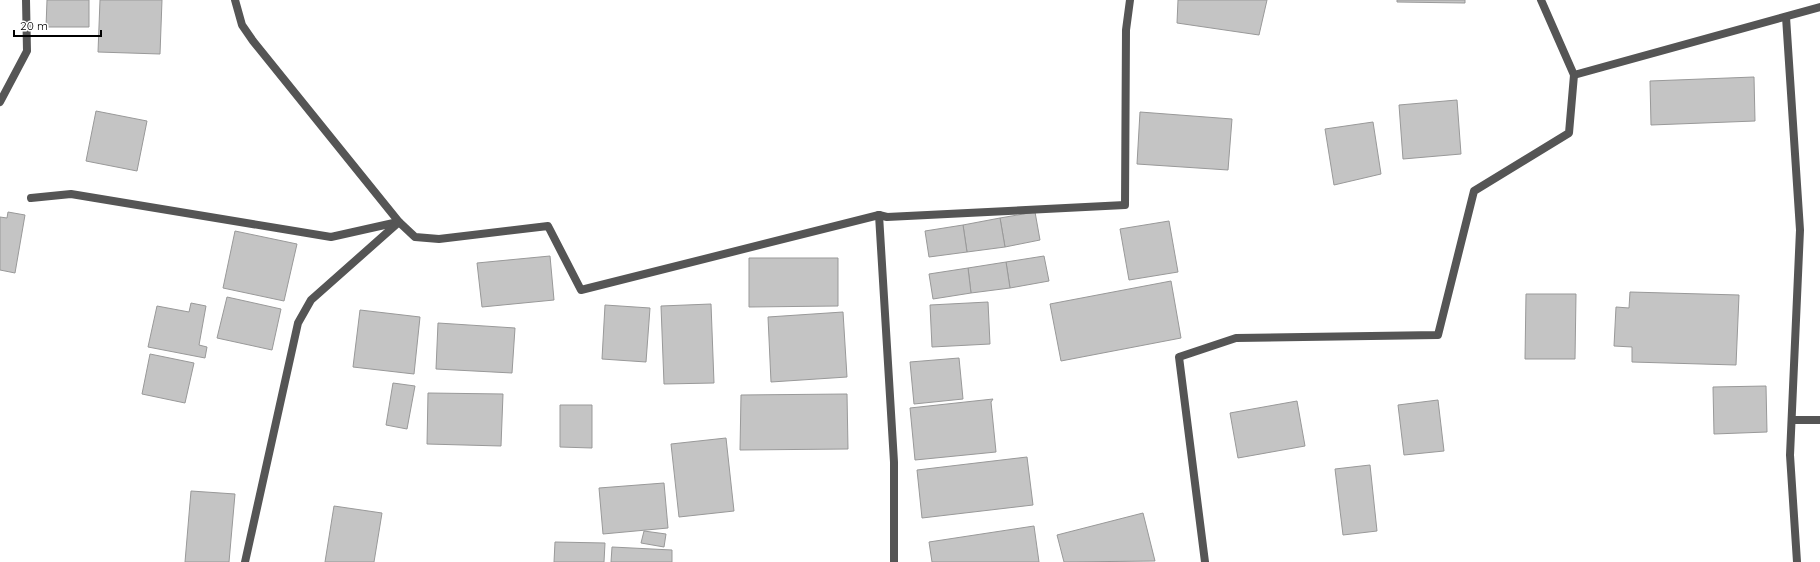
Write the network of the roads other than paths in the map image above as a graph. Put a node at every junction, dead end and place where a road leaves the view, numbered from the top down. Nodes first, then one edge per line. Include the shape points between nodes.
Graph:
1 (26, 0) edge
2 (235, 0) edge
3 (1130, 0) edge
4 (1541, 0) edge
5 (1820, 8) edge
6 (1786, 17) junction
7 (1574, 75) junction
8 (0, 102) edge
9 (31, 198) dead end
10 (879, 215) junction
11 (399, 222) junction
12 (1792, 420) junction
13 (1820, 420) edge
14 (244, 562) edge
15 (894, 562) edge
16 (1205, 562) edge
17 (1797, 562) edge

1 - 8 street via 27,51
2 - 11 street via 242,24 253,41
3 - 10 street via 1126,30 1125,205 895,217
4 - 7 street
5 - 6 street
6 - 7 street
6 - 12 street via 1800,230
7 - 16 street via 1568,133 1474,192 1438,335 1236,338 1179,357
9 - 11 street via 71,194 331,237
10 - 11 street via 581,290 548,226 439,239 415,237
10 - 15 street via 894,462
11 - 14 street via 312,300 298,323
12 - 13 street
12 - 17 street via 1790,455

